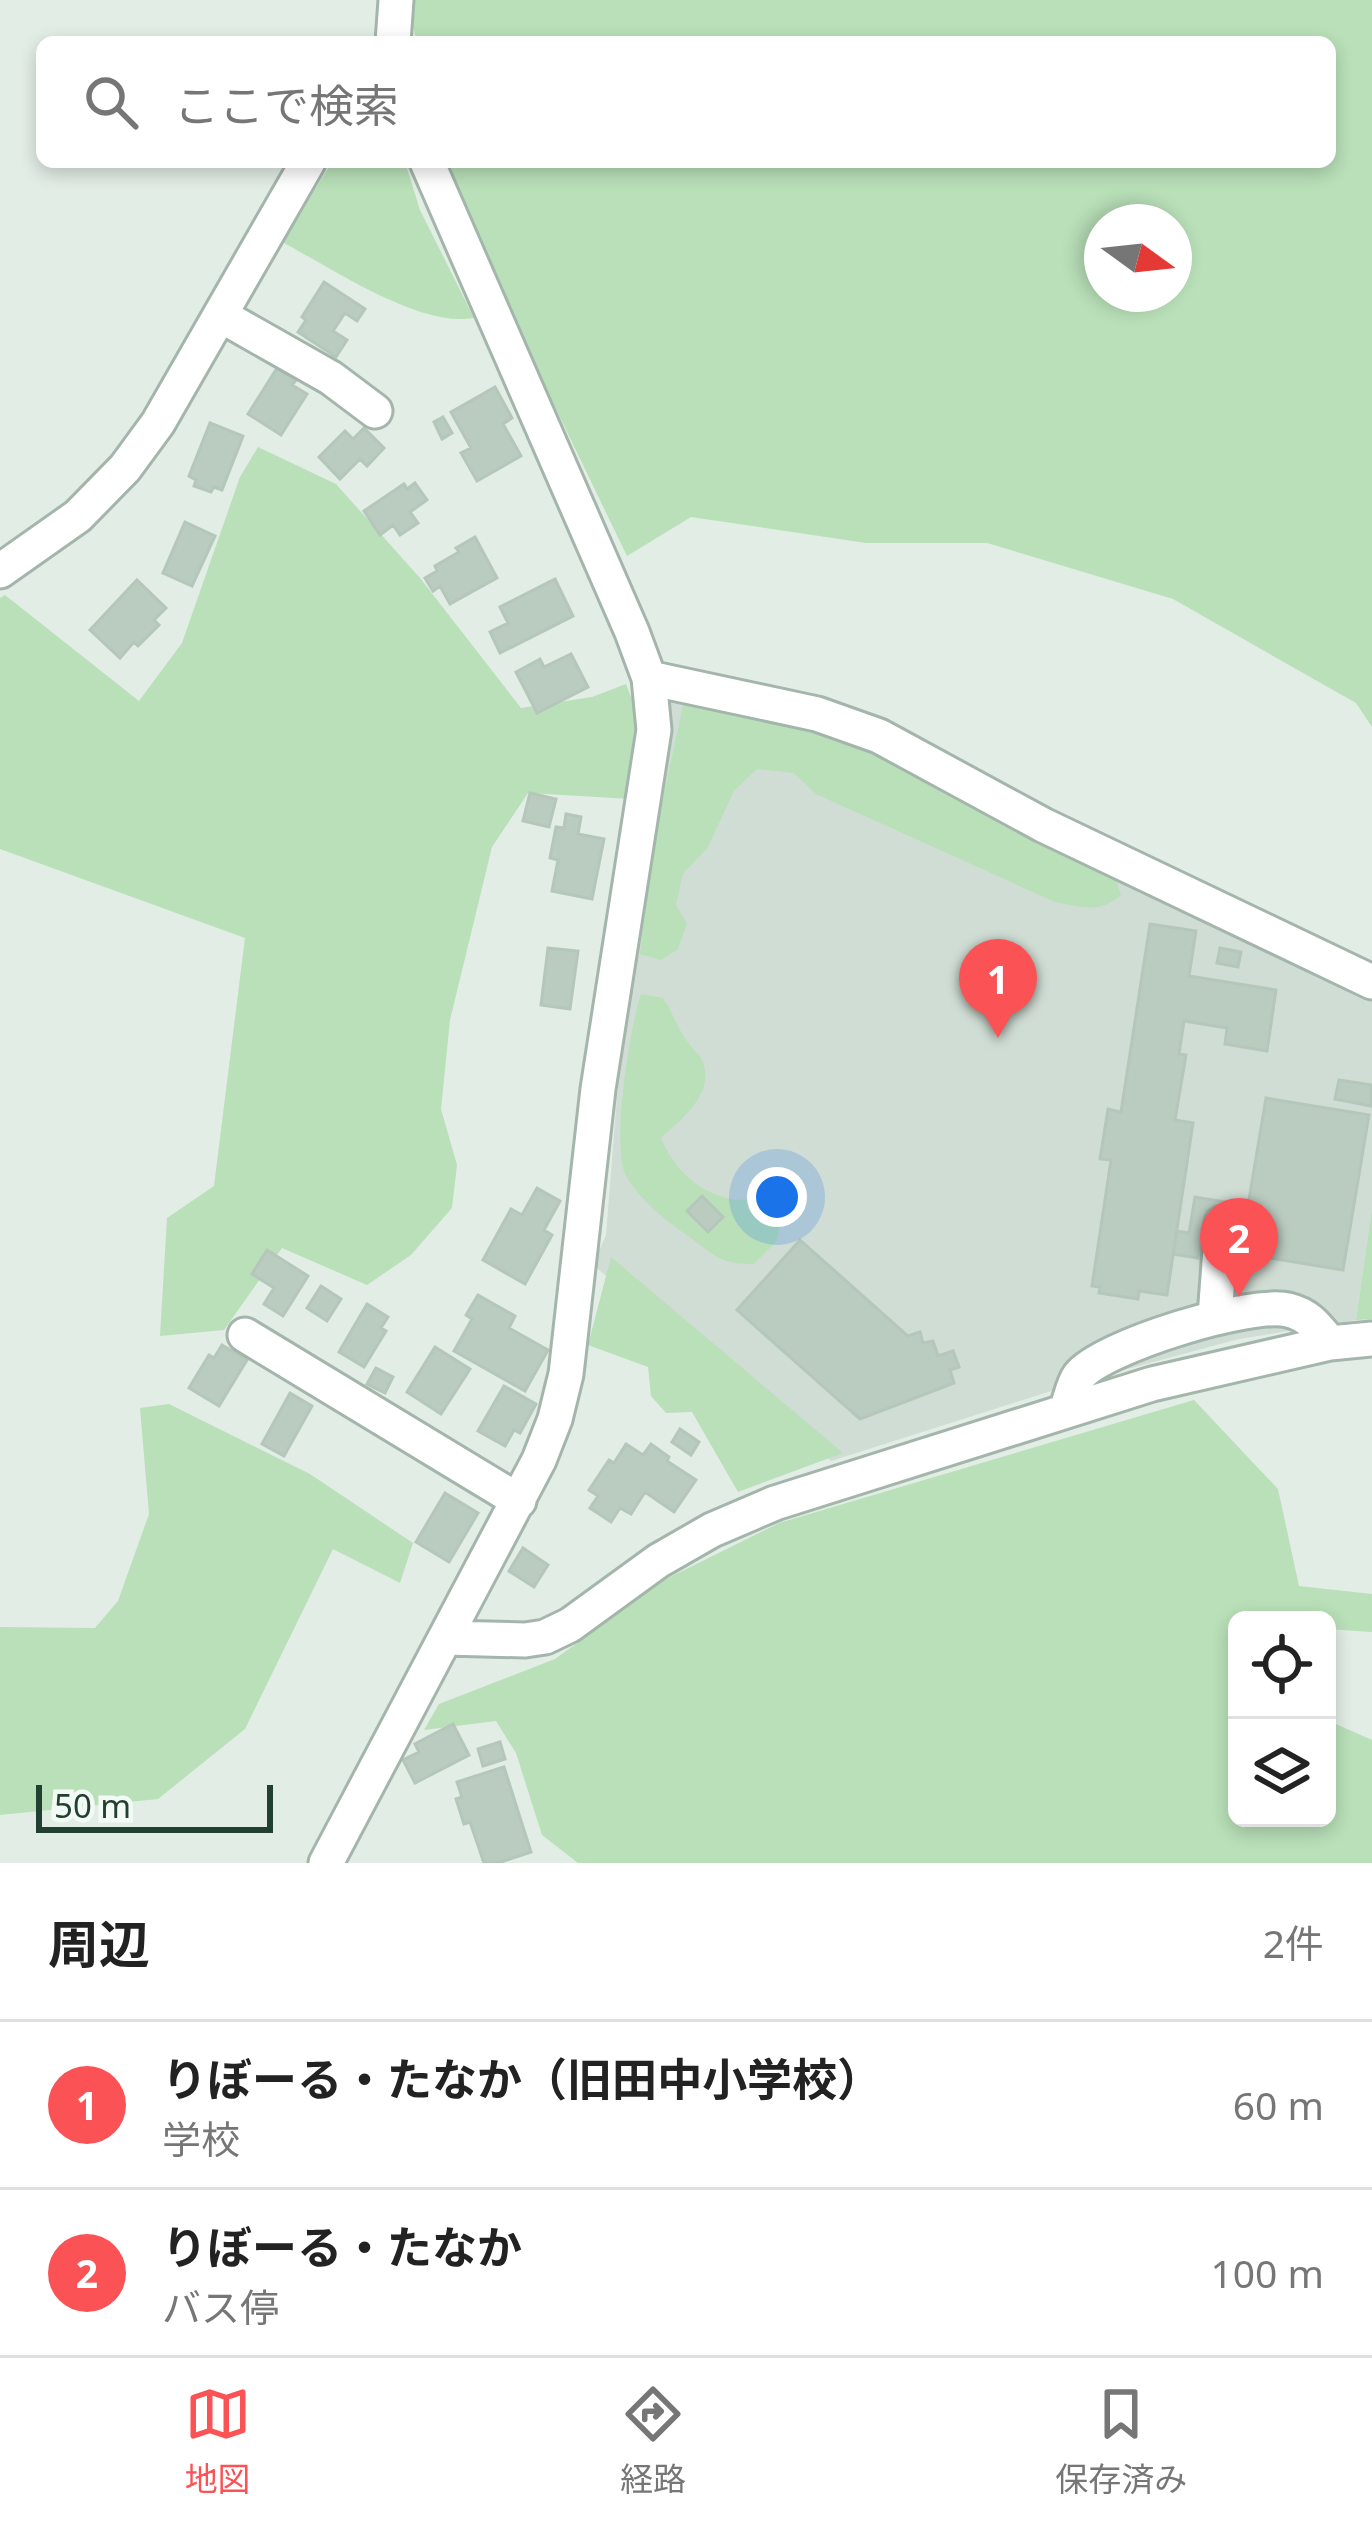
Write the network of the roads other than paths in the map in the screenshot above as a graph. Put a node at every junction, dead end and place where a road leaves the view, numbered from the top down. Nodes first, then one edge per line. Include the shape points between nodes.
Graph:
1 (396, 0) edge
2 (392, 36) edge
3 (305, 168) edge
4 (430, 168) edge
5 (220, 315) junction
6 (375, 412) dead end
7 (0, 571) edge
8 (649, 678) junction
9 (1372, 982) edge
10 (1222, 1223) dead end
11 (1215, 1317) junction
12 (245, 1335) dead end
13 (1372, 1339) edge
14 (1330, 1343) junction
15 (1066, 1410) junction
16 (519, 1501) junction
17 (446, 1638) junction
18 (326, 1863) edge

1 - 2 street
3 - 5 street
4 - 8 street
5 - 6 street
5 - 7 street via 125,468 78,515
8 - 9 street via 817,714 879,736 1043,826
8 - 16 street via 654,730 598,1089 566,1374
10 - 11 street
11 - 14 street via 1283,1308 1309,1316
11 - 15 street via 1108,1356 1079,1376
12 - 16 street
13 - 14 street
14 - 15 street
15 - 17 street via 712,1530 545,1637
16 - 17 street
17 - 18 street

